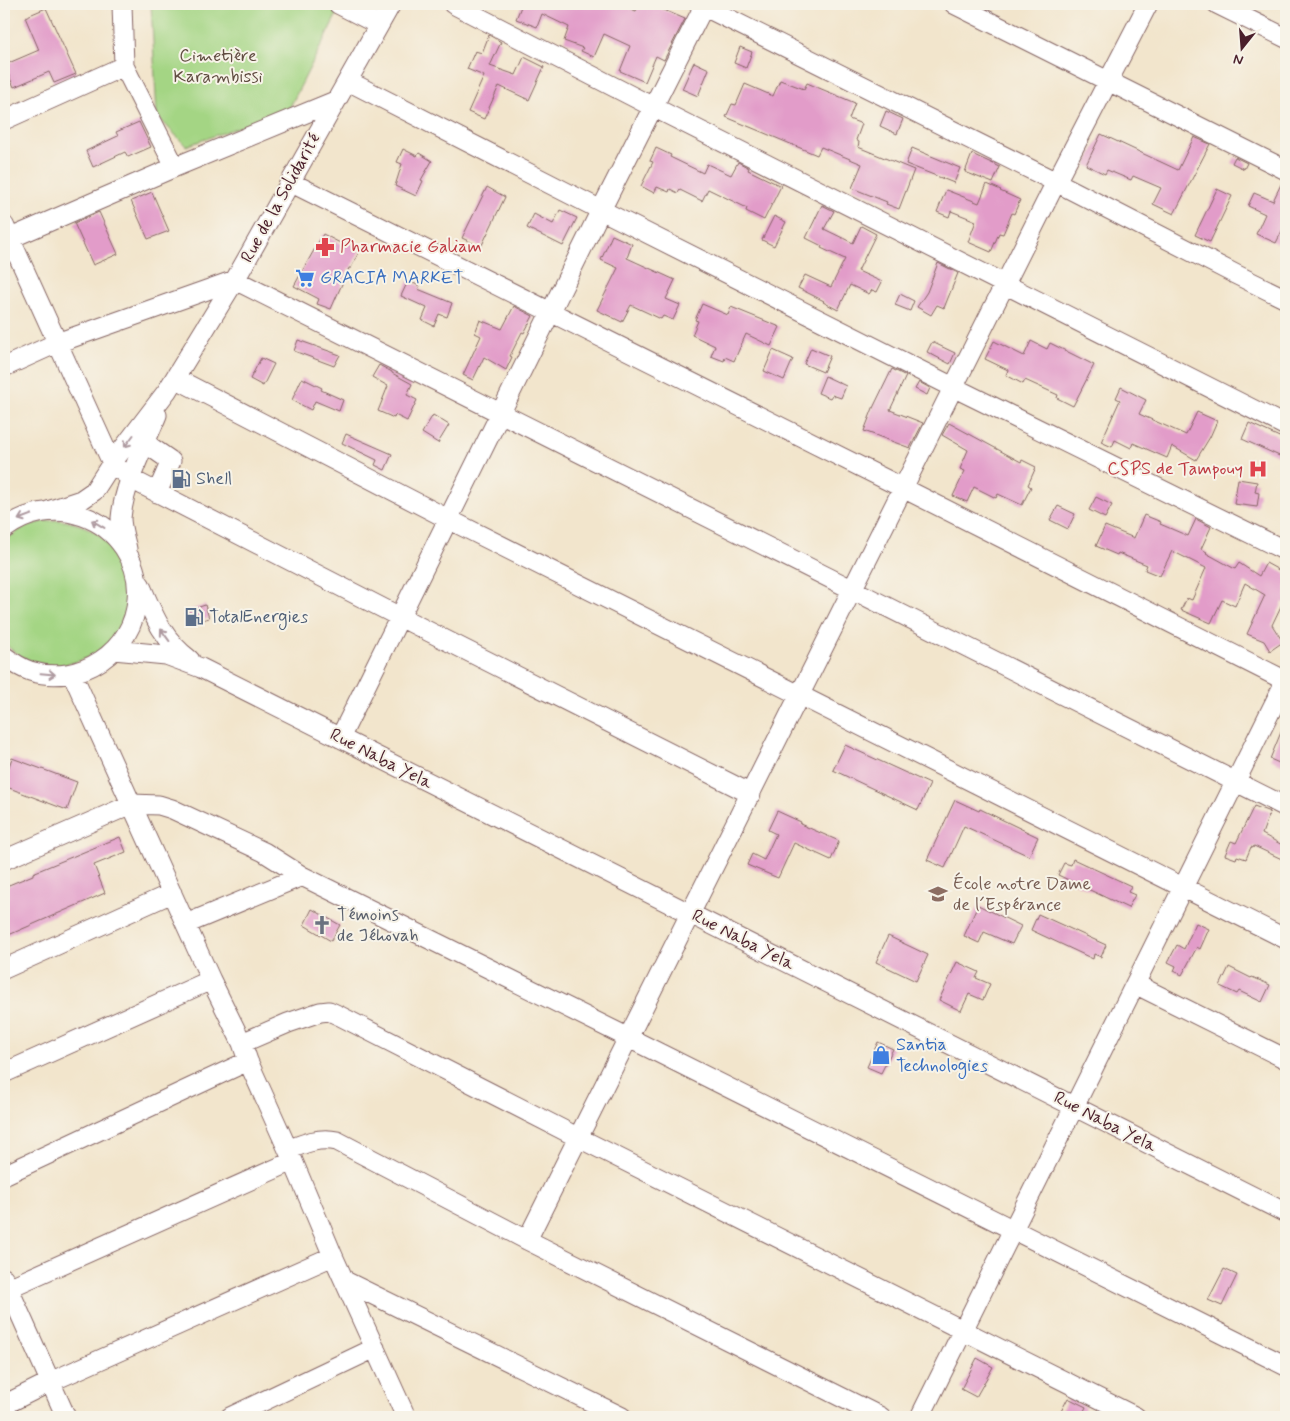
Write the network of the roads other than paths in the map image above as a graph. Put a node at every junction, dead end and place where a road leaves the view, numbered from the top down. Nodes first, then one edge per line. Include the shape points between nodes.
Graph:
1 (122, 4) edge
2 (338, 4) edge
3 (391, 4) edge
4 (453, 4) edge
5 (954, 4) edge
6 (1148, 4) edge
7 (1216, 4) edge
8 (703, 5) edge
9 (379, 25) junction
10 (1286, 38) edge
11 (124, 66) junction
12 (348, 81) junction
13 (1107, 81) junction
14 (335, 101) junction
15 (653, 107) junction
16 (4, 120) edge
17 (175, 167) junction
18 (1286, 170) edge
19 (290, 182) junction
20 (1056, 182) junction
21 (600, 210) junction
22 (6, 235) edge
23 (235, 280) junction
24 (1006, 285) junction
25 (1286, 299) edge
26 (551, 312) junction
27 (57, 343) junction
28 (4, 367) edge
29 (171, 384) junction
30 (954, 387) junction
31 (500, 413) junction
32 (1286, 426) edge
33 (145, 443) junction
34 (112, 463) junction
35 (131, 479) junction
36 (903, 488) junction
37 (157, 493) junction
38 (48, 511) junction
39 (448, 519) junction
40 (4, 529) edge
41 (1286, 551) edge
42 (133, 566) junction
43 (853, 590) junction
44 (400, 617) junction
45 (114, 650) junction
46 (4, 656) edge
47 (200, 668) junction
48 (72, 673) junction
49 (1286, 681) edge
50 (800, 695) junction
51 (340, 738) junction
52 (1236, 781) junction
53 (751, 794) junction
54 (132, 804) junction
55 (1286, 807) edge
56 (4, 860) edge
57 (302, 876) junction
58 (1183, 887) junction
59 (172, 893) junction
60 (691, 914) junction
61 (186, 924) junction
62 (1286, 939) edge
63 (4, 968) edge
64 (211, 980) junction
65 (1135, 984) junction
66 (629, 1038) junction
67 (245, 1052) junction
68 (1286, 1059) edge
69 (4, 1073) edge
70 (1074, 1106) junction
71 (579, 1138) junction
72 (291, 1155) junction
73 (4, 1175) edge
74 (1286, 1213) edge
75 (1013, 1230) junction
76 (527, 1240) junction
77 (333, 1256) junction
78 (344, 1280) junction
79 (5, 1285) edge
80 (963, 1331) junction
81 (375, 1348) junction
82 (1286, 1366) edge
83 (50, 1382) junction
84 (4, 1405) edge
85 (66, 1417) edge
86 (230, 1417) edge
87 (406, 1417) edge
88 (622, 1417) edge
89 (881, 1417) edge
90 (920, 1417) edge
91 (1136, 1417) edge

1 - 11 street
2 - 9 street
3 - 9 street, Rue de la Solidarité
4 - 15 street
5 - 13 street
6 - 13 street
7 - 10 street
8 - 15 street
8 - 20 street
9 - 12 street, Rue de la Solidarité
11 - 16 street
11 - 17 street
12 - 14 street, Rue de la Solidarité
12 - 21 street
13 - 18 street
13 - 20 street
14 - 17 street
14 - 19 street, Rue de la Solidarité
15 - 21 street
15 - 24 street
17 - 22 street
19 - 23 street, Rue de la Solidarité
19 - 26 street
20 - 24 street
20 - 25 street
21 - 26 street
21 - 30 street
22 - 27 street
23 - 27 street
23 - 29 street, Rue de la Solidarité
23 - 31 street
24 - 30 street
24 - 32 street
26 - 31 street
26 - 36 street
27 - 28 street
27 - 34 street
29 - 33 street, Rue de la Solidarité
29 -> 34 street, Rue de la Solidarité
29 - 39 street
30 - 36 street
30 - 41 street
31 - 39 street
31 - 43 street
33 - 35 street, Rue de la Solidarité
33 - 37 street via 171,461
34 - 35 street
34 - 38 street, Rue de la Solidarité via 94,491 80,500
35 - 37 street
35 - 42 street, Rue de la Solidarité via 121,520
36 - 43 street
36 - 49 street
37 - 44 street
38 -> 40 street via 29,515
42 -> 38 street via 126,550 97,522 78,514
39 - 44 street
39 - 50 street
42 - 45 street via 138,593 135,614 127,634
47 -> 42 street via 180,652 156,622
43 - 50 street
43 - 52 street
44 - 51 street
44 - 53 street
45 - 47 street via 166,655
45 - 48 street via 91,667
46 -> 48 street via 30,671 51,675
47 - 51 street, Rue Naba Yela
48 - 54 street
49 - 52 street
50 - 53 street
50 - 58 street
51 - 60 street, Rue Naba Yela
52 - 55 street
52 - 58 street
53 - 60 street
54 - 56 street
54 - 57 street via 172,809 264,852
54 - 59 street
57 - 61 street
57 - 66 street
58 - 62 street
58 - 65 street
59 - 61 street
59 - 63 street
60 - 66 street
60 - 70 street, Rue Naba Yela
61 - 64 street
64 - 67 street
64 - 69 street
65 - 68 street
65 - 70 street
66 - 71 street
66 - 75 street
67 - 71 street via 301,1018 329,1012
67 - 72 street
67 - 73 street
70 - 74 street, Rue Naba Yela
70 - 75 street
71 - 76 street
71 - 80 street
72 - 76 street via 301,1144 326,1139 337,1141
72 - 77 street
72 - 79 street
75 - 80 street
75 - 82 street
76 - 89 street
77 - 78 street
77 - 83 street
78 - 81 street
78 - 88 street
79 - 83 street
80 - 90 street
80 - 91 street
81 - 86 street
81 - 87 street
83 - 84 street
83 - 85 street

